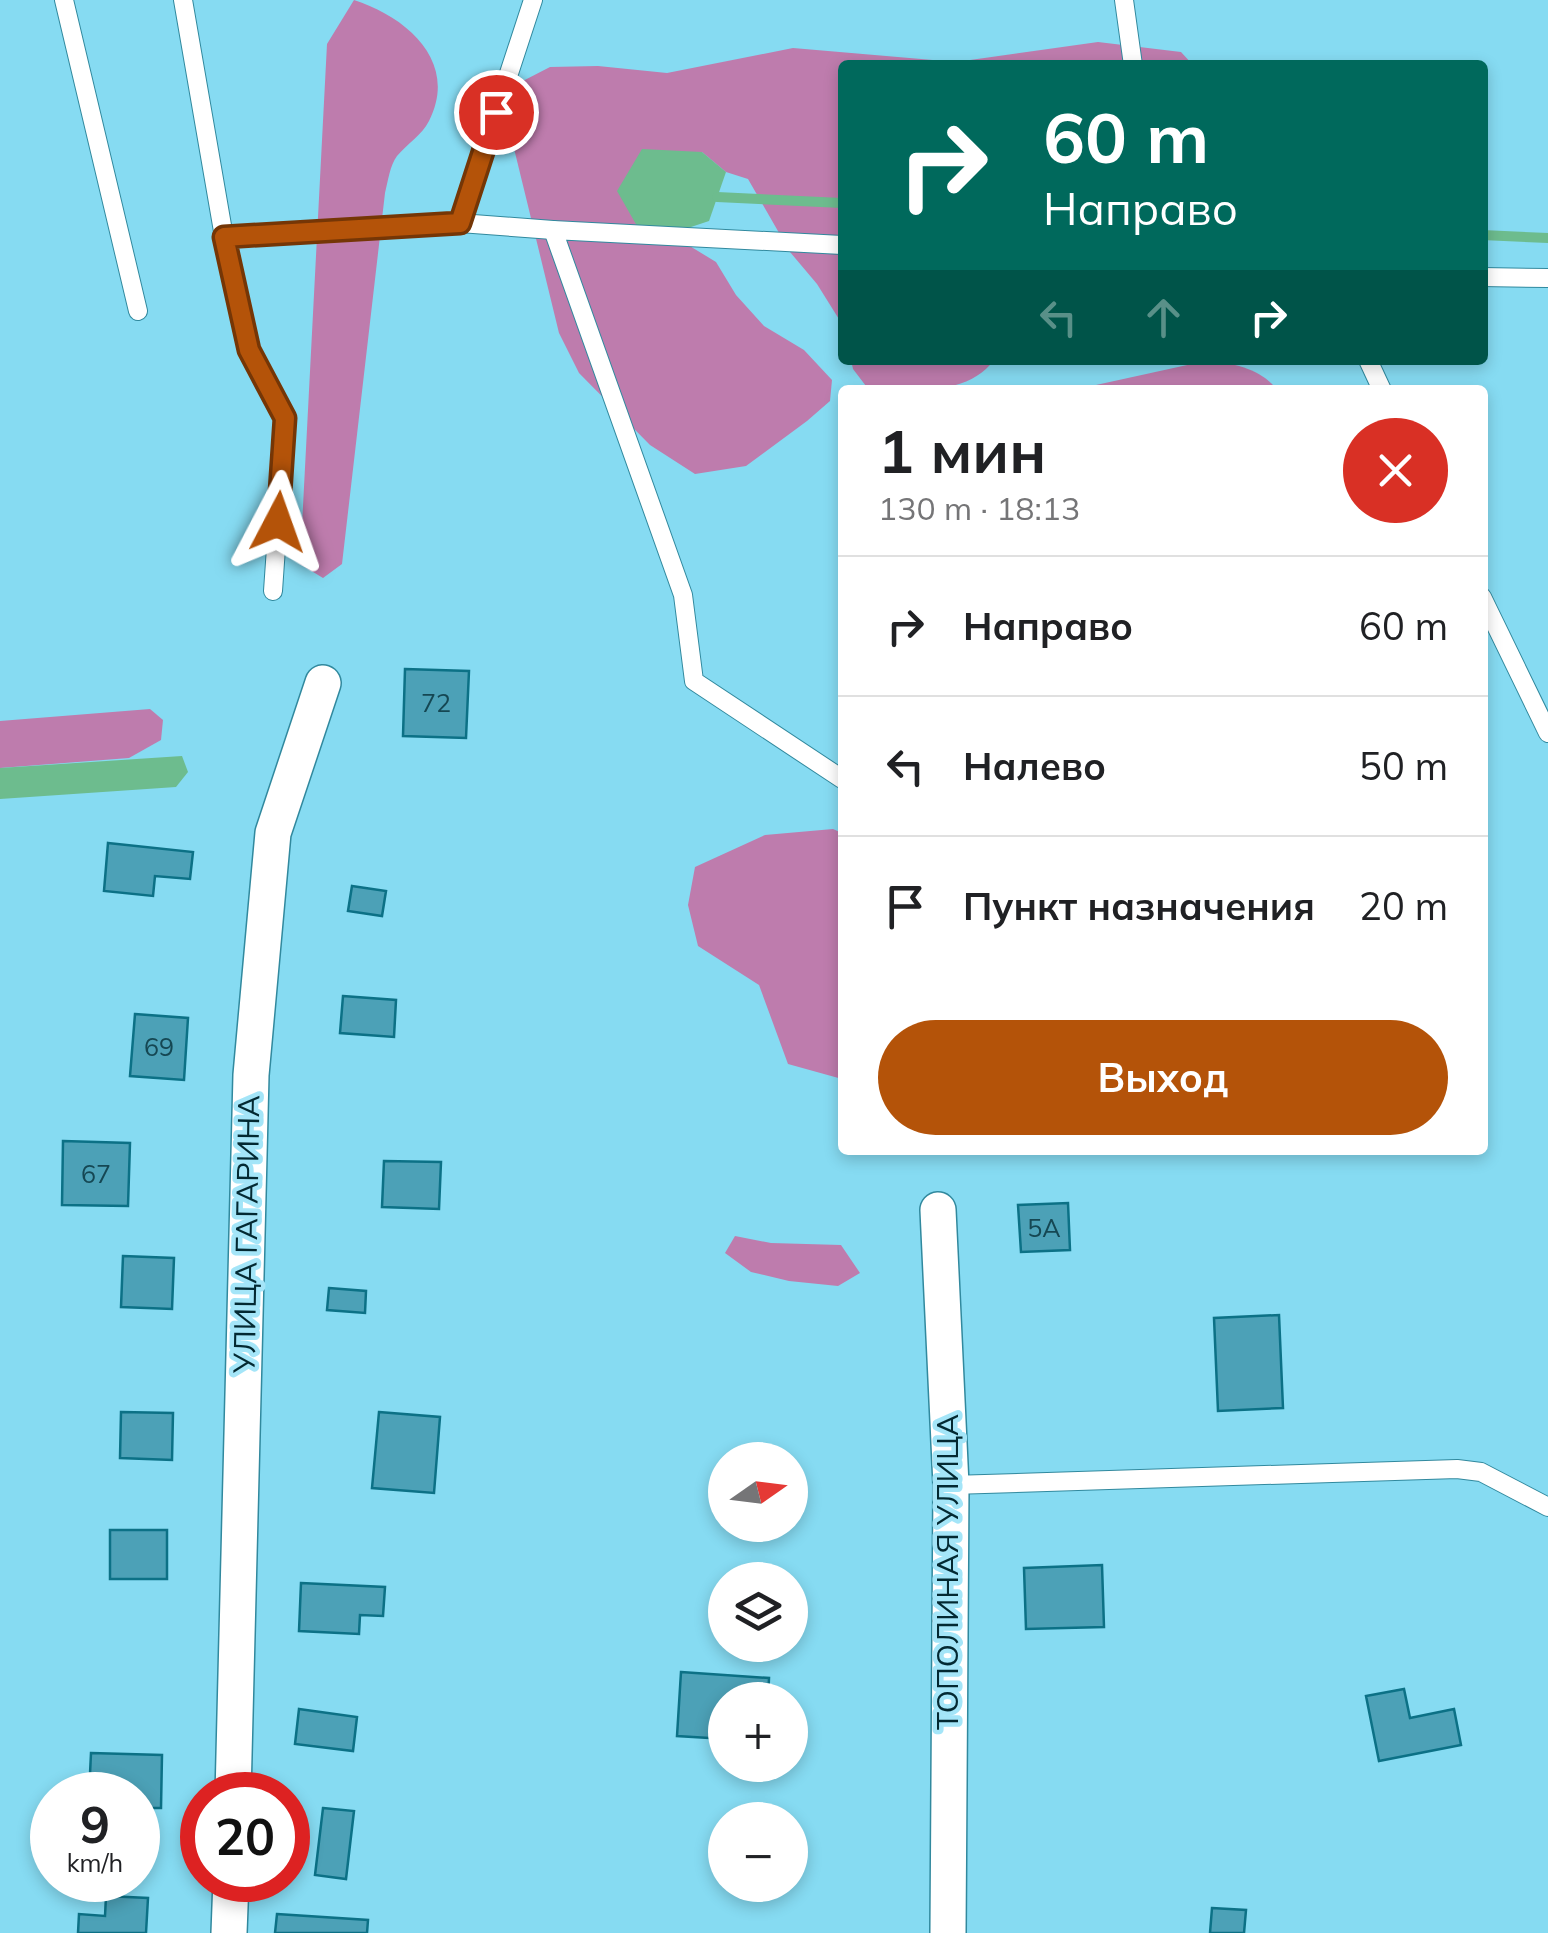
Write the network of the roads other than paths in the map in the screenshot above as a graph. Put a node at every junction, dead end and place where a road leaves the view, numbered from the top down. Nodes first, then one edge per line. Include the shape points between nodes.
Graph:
1 (64, 0) edge
2 (183, 0) edge
3 (533, 0) edge
4 (1124, 0) edge
5 (1132, 60) edge
6 (460, 223) junction
7 (553, 230) junction
8 (224, 237) junction
9 (838, 246) edge
10 (1488, 277) edge
11 (1548, 278) edge
12 (138, 311) dead end
13 (274, 591) dead end
14 (1488, 609) edge
15 (323, 683) dead end
16 (1548, 732) edge
17 (838, 776) edge
18 (938, 1210) dead end
19 (951, 1485) junction
20 (1548, 1508) edge
21 (234, 1772) edge
22 (231, 1902) edge
23 (230, 1933) edge
24 (948, 1933) edge

1 - 12 lane
2 - 8 lane
3 - 6 lane
4 - 5 lane
6 - 7 lane
6 - 8 lane
7 - 9 lane
7 - 17 lane via 682,595 694,682
8 - 13 lane via 249,350 285,418
10 - 11 lane
14 - 16 lane
15 - 21 street, УЛИЦА ГАГАРИНА via 273,833 251,1075
18 - 19 street, ТОПОЛИНАЯ УЛИЦА
19 - 20 lane via 1457,1469 1481,1472
19 - 24 street, ТОПОЛИНАЯ УЛИЦА
22 - 23 street

